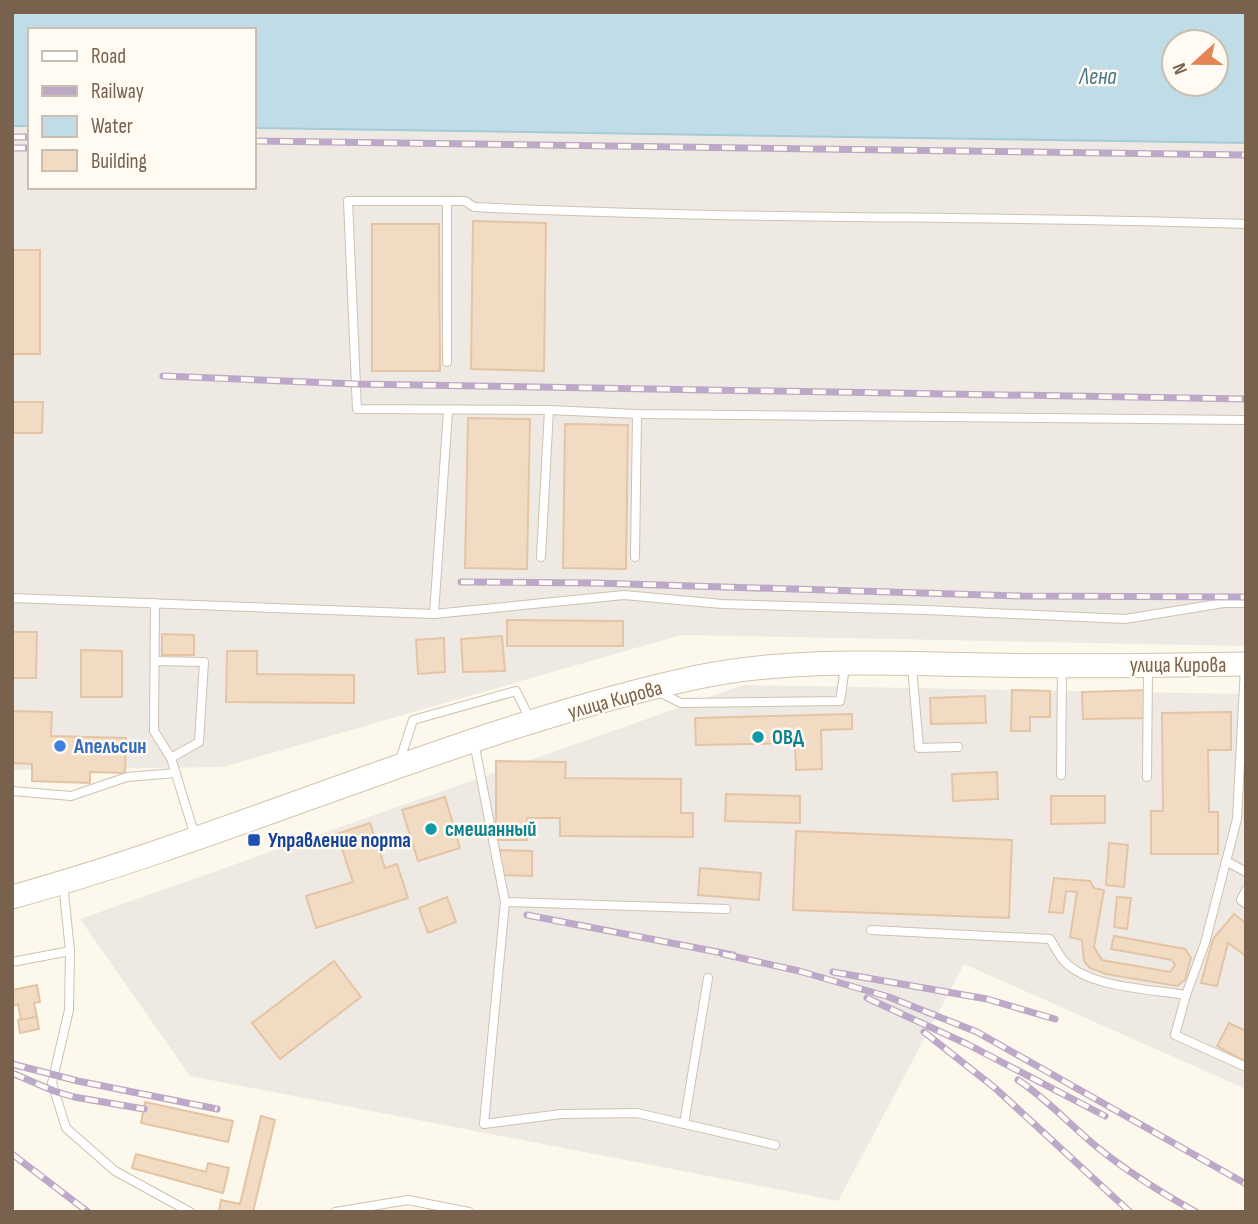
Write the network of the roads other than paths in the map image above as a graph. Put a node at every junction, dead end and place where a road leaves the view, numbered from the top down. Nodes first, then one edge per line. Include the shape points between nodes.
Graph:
1 (447, 201) junction
2 (1246, 224) edge
3 (447, 362) dead end
4 (549, 410) junction
5 (448, 411) junction
6 (637, 414) junction
7 (1246, 420) edge
8 (541, 557) dead end
9 (635, 557) dead end
10 (12, 598) edge
11 (155, 603) junction
12 (1246, 603) edge
13 (434, 614) junction
14 (155, 661) junction
15 (846, 664) junction
16 (912, 664) junction
17 (1246, 664) edge
18 (1148, 665) junction
19 (1062, 666) junction
20 (653, 689) junction
21 (532, 724) junction
22 (474, 742) junction
23 (958, 747) dead end
24 (172, 758) junction
25 (397, 768) junction
26 (176, 773) junction
27 (1061, 775) dead end
28 (1147, 777) dead end
29 (12, 791) edge
30 (195, 839) junction
31 (1226, 861) junction
32 (1246, 872) edge
33 (63, 883) junction
34 (1246, 891) edge
35 (12, 897) edge
36 (505, 902) junction
37 (1246, 904) edge
38 (726, 909) dead end
39 (871, 930) dead end
40 (70, 951) junction
41 (12, 962) edge
42 (708, 978) dead end
43 (1186, 995) junction
44 (1246, 1067) edge
45 (684, 1124) junction
46 (775, 1145) dead end
47 (190, 1212) edge
48 (335, 1212) edge
49 (469, 1212) edge

1 - 2 lane via 564,212
1 - 3 lane
1 - 5 lane via 348,201 357,409
4 - 5 lane
4 - 6 lane
4 - 8 lane
5 - 13 lane
6 - 7 lane
6 - 9 lane
10 - 11 lane
11 - 13 lane
11 - 14 lane
12 - 13 lane via 1125,619 722,604 624,595
14 - 24 lane via 154,732
14 - 24 lane via 204,662 199,742
15 - 16 main road, улица Кирова
15 - 20 main road, улица Кирова via 770,665
15 - 20 lane via 840,701 681,703
16 - 19 main road, улица Кирова
16 - 23 lane via 919,748
17 - 18 main road, улица Кирова
17 - 31 lane via 1237,819
18 - 19 main road, улица Кирова
18 - 28 lane
19 - 27 lane
20 - 21 main road, улица Кирова
21 - 22 main road, улица Кирова
21 - 25 lane via 516,691 413,720
22 - 25 main road, улица Кирова
22 - 36 lane
24 - 26 lane
25 - 30 main road, улица Кирова
26 - 29 lane via 128,778 71,796
26 - 30 lane
30 - 33 main road, улица Кирова
31 - 32 lane
31 - 43 lane
33 - 35 main road, улица Кирова
33 - 40 lane
34 - 37 lane via 1241,900
36 - 38 lane
36 - 45 lane via 484,1124 561,1114 637,1113
39 - 43 lane via 1050,939 1065,962 1079,973
40 - 41 lane
40 - 47 lane via 69,1010 52,1083 66,1128 115,1171
42 - 45 lane
43 - 44 lane via 1175,1035
45 - 46 lane
48 - 49 lane via 408,1200

